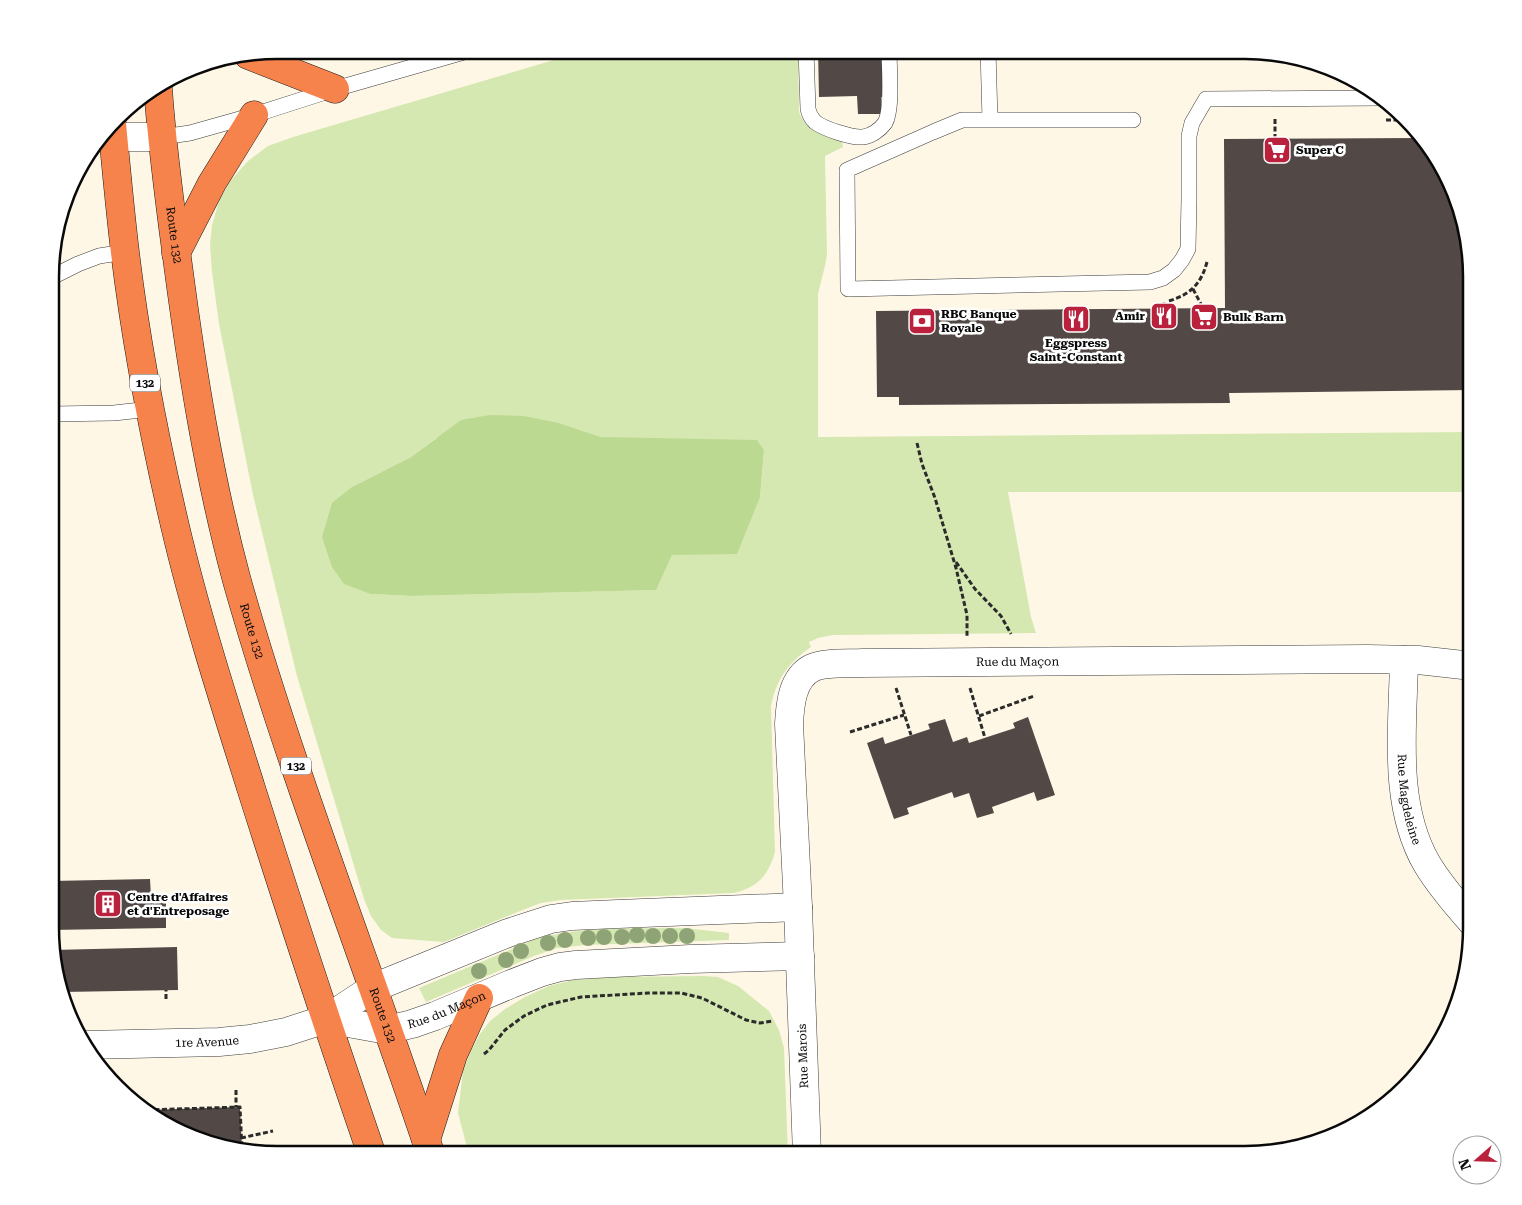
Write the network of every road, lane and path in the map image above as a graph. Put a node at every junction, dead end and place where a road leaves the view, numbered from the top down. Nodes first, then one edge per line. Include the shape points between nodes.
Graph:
1 (259, 59) edge
2 (440, 59) edge
3 (806, 59) edge
4 (889, 59) edge
5 (988, 59) edge
6 (335, 89) junction
7 (158, 93) edge
8 (1371, 98) edge
9 (254, 115) junction
10 (990, 120) junction
11 (1133, 120) dead end
12 (1377, 120) dead end
13 (1398, 120) edge
14 (1266, 121) dead end
15 (1275, 121) junction
16 (1284, 121) dead end
17 (113, 133) edge
18 (110, 137) edge
19 (162, 137) junction
20 (1275, 138) dead end
21 (125, 252) junction
22 (176, 253) junction
23 (1208, 260) dead end
24 (59, 274) edge
25 (1193, 289) junction
26 (1156, 302) dead end
27 (1164, 302) junction
28 (1203, 308) dead end
29 (1164, 309) dead end
30 (150, 409) junction
31 (59, 414) edge
32 (917, 443) dead end
33 (954, 558) junction
34 (1012, 637) dead end
35 (964, 650) junction
36 (1404, 660) junction
37 (887, 663) junction
38 (1463, 665) edge
39 (1034, 696) dead end
40 (904, 715) junction
41 (979, 716) junction
42 (850, 732) dead end
43 (911, 735) dead end
44 (985, 738) dead end
45 (798, 907) junction
46 (189, 909) dead end
47 (166, 910) dead end
48 (1463, 912) edge
49 (800, 956) junction
50 (373, 988) junction
51 (166, 990) dead end
52 (479, 998) junction
53 (166, 1000) dead end
54 (326, 1019) junction
55 (773, 1021) dead end
56 (387, 1030) junction
57 (92, 1045) edge
58 (478, 1058) dead end
59 (236, 1090) dead end
60 (236, 1107) junction
61 (155, 1110) edge
62 (273, 1131) dead end
63 (242, 1138) junction
64 (242, 1143) edge
65 (369, 1146) edge
66 (428, 1146) edge
67 (428, 1146) edge
68 (807, 1146) edge

1 - 6 highway
2 - 6 lane
3 - 4 lane via 810,115 820,125 862,137 879,130 889,112
5 - 10 lane
6 - 9 lane
7 - 19 highway, Route 132 / 132
8 - 10 lane via 1206,99 1192,123 1189,136 1188,249 1174,270 1163,278 1150,282 848,289 848,170 962,120
9 - 19 lane
9 - 22 highway via 212,183
10 - 11 lane
12 - 13 path
14 - 15 path
15 - 16 path
15 - 20 path
17 - 19 street
18 - 21 highway, 132
19 - 22 highway, Route 132 / 132
21 - 24 lane via 99,256
21 - 30 highway, 132
22 - 50 highway, Route 132 / 132 via 203,430 237,580 282,724
23 - 25 path via 1204,274
25 - 27 path
25 - 28 path
26 - 27 path
27 - 29 path
30 - 31 lane
30 - 54 highway, 132 via 175,526 214,670
32 - 33 path
33 - 34 path via 975,589 1001,616
33 - 35 path via 967,615
35 - 36 street, Rue du Maçon via 1158,660
35 - 37 street, Rue du Maçon
35 - 41 path
36 - 38 street, Rue du Maçon
36 - 48 street, Rue Magdeleine via 1403,777 1410,824 1427,864
37 - 40 path
37 - 45 street, Rue du Maçon via 812,668 804,674 793,694 789,724
39 - 41 path
40 - 42 path
40 - 43 path
41 - 44 path
45 - 49 street, Rue du Maçon
45 - 50 street via 551,919
46 - 47 path
49 - 52 street, Rue du Maçon via 560,967
49 - 68 street, Rue Marois
50 - 54 street
50 - 56 highway, Route 132 / 132
51 - 53 path
52 - 56 street, Rue du Maçon via 412,1024
52 - 66 highway via 453,1055
54 - 56 street, Rue du Maçon
54 - 57 street, 1re Avenue via 286,1032 219,1042
54 - 65 highway
55 - 58 path via 746,1020 702,998 681,993 581,997 546,1005 524,1016
56 - 67 highway, Route 132 / 132
59 - 60 path
60 - 61 path
60 - 63 path via 240,1107
62 - 63 path
63 - 64 path

